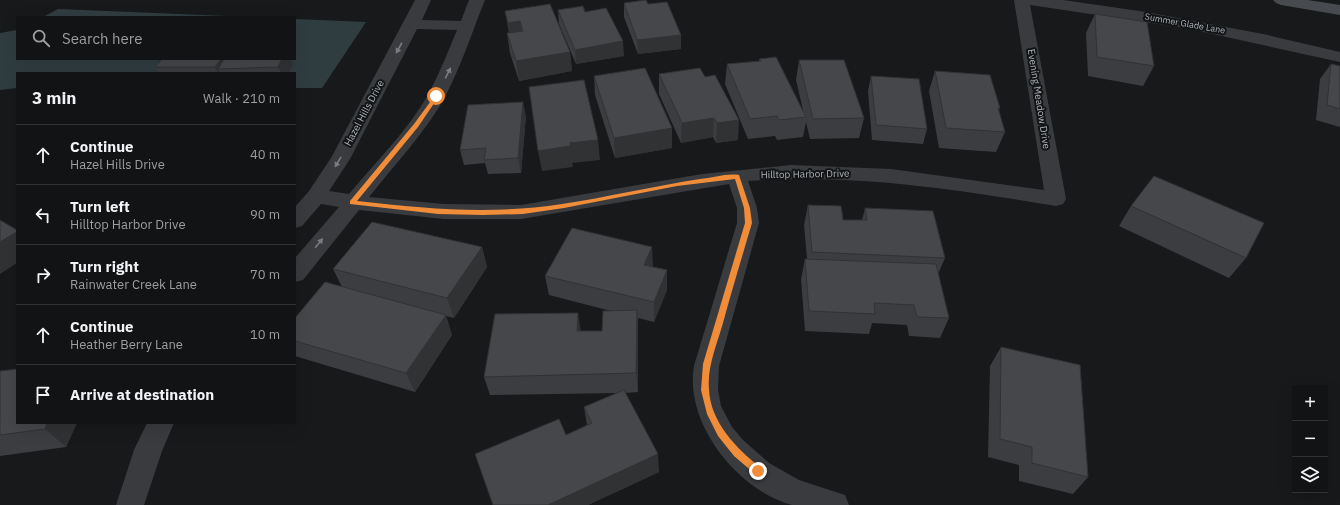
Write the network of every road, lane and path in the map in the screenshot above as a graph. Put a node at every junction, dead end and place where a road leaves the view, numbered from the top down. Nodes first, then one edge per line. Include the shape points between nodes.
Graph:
1 (423, 0) edge
2 (477, 0) edge
3 (1022, 0) edge
4 (1028, 0) edge
5 (1281, 0) edge
6 (1340, 10) edge
7 (412, 24) junction
8 (468, 26) junction
9 (1340, 57) edge
10 (737, 177) junction
11 (316, 196) junction
12 (1056, 199) joint
13 (352, 202) junction
14 (296, 220) edge
15 (296, 273) edge
16 (161, 424) edge
17 (130, 505) edge
18 (835, 505) edge

1 - 7 street, Hazel Hills Drive
2 - 8 street
3 - 12 street, Evening Meadow Drive
4 - 9 street, Summer Glade Lane via 1188,24
5 - 6 street
7 - 8 street
7 -> 11 street, Hazel Hills Drive via 340,159
13 -> 8 street via 416,126 436,96
10 - 12 street, Hilltop Harbor Drive via 791,172 855,173 974,186
10 - 13 street, Hilltop Harbor Drive via 677,184 523,212 438,212
10 - 18 street via 748,223 707,364 705,390 711,414 737,454 758,471 786,488
11 - 13 street, Hilltop Harbor Drive
11 - 14 street, Hazel Hills Drive
15 -> 13 street
16 - 17 street via 148,450

